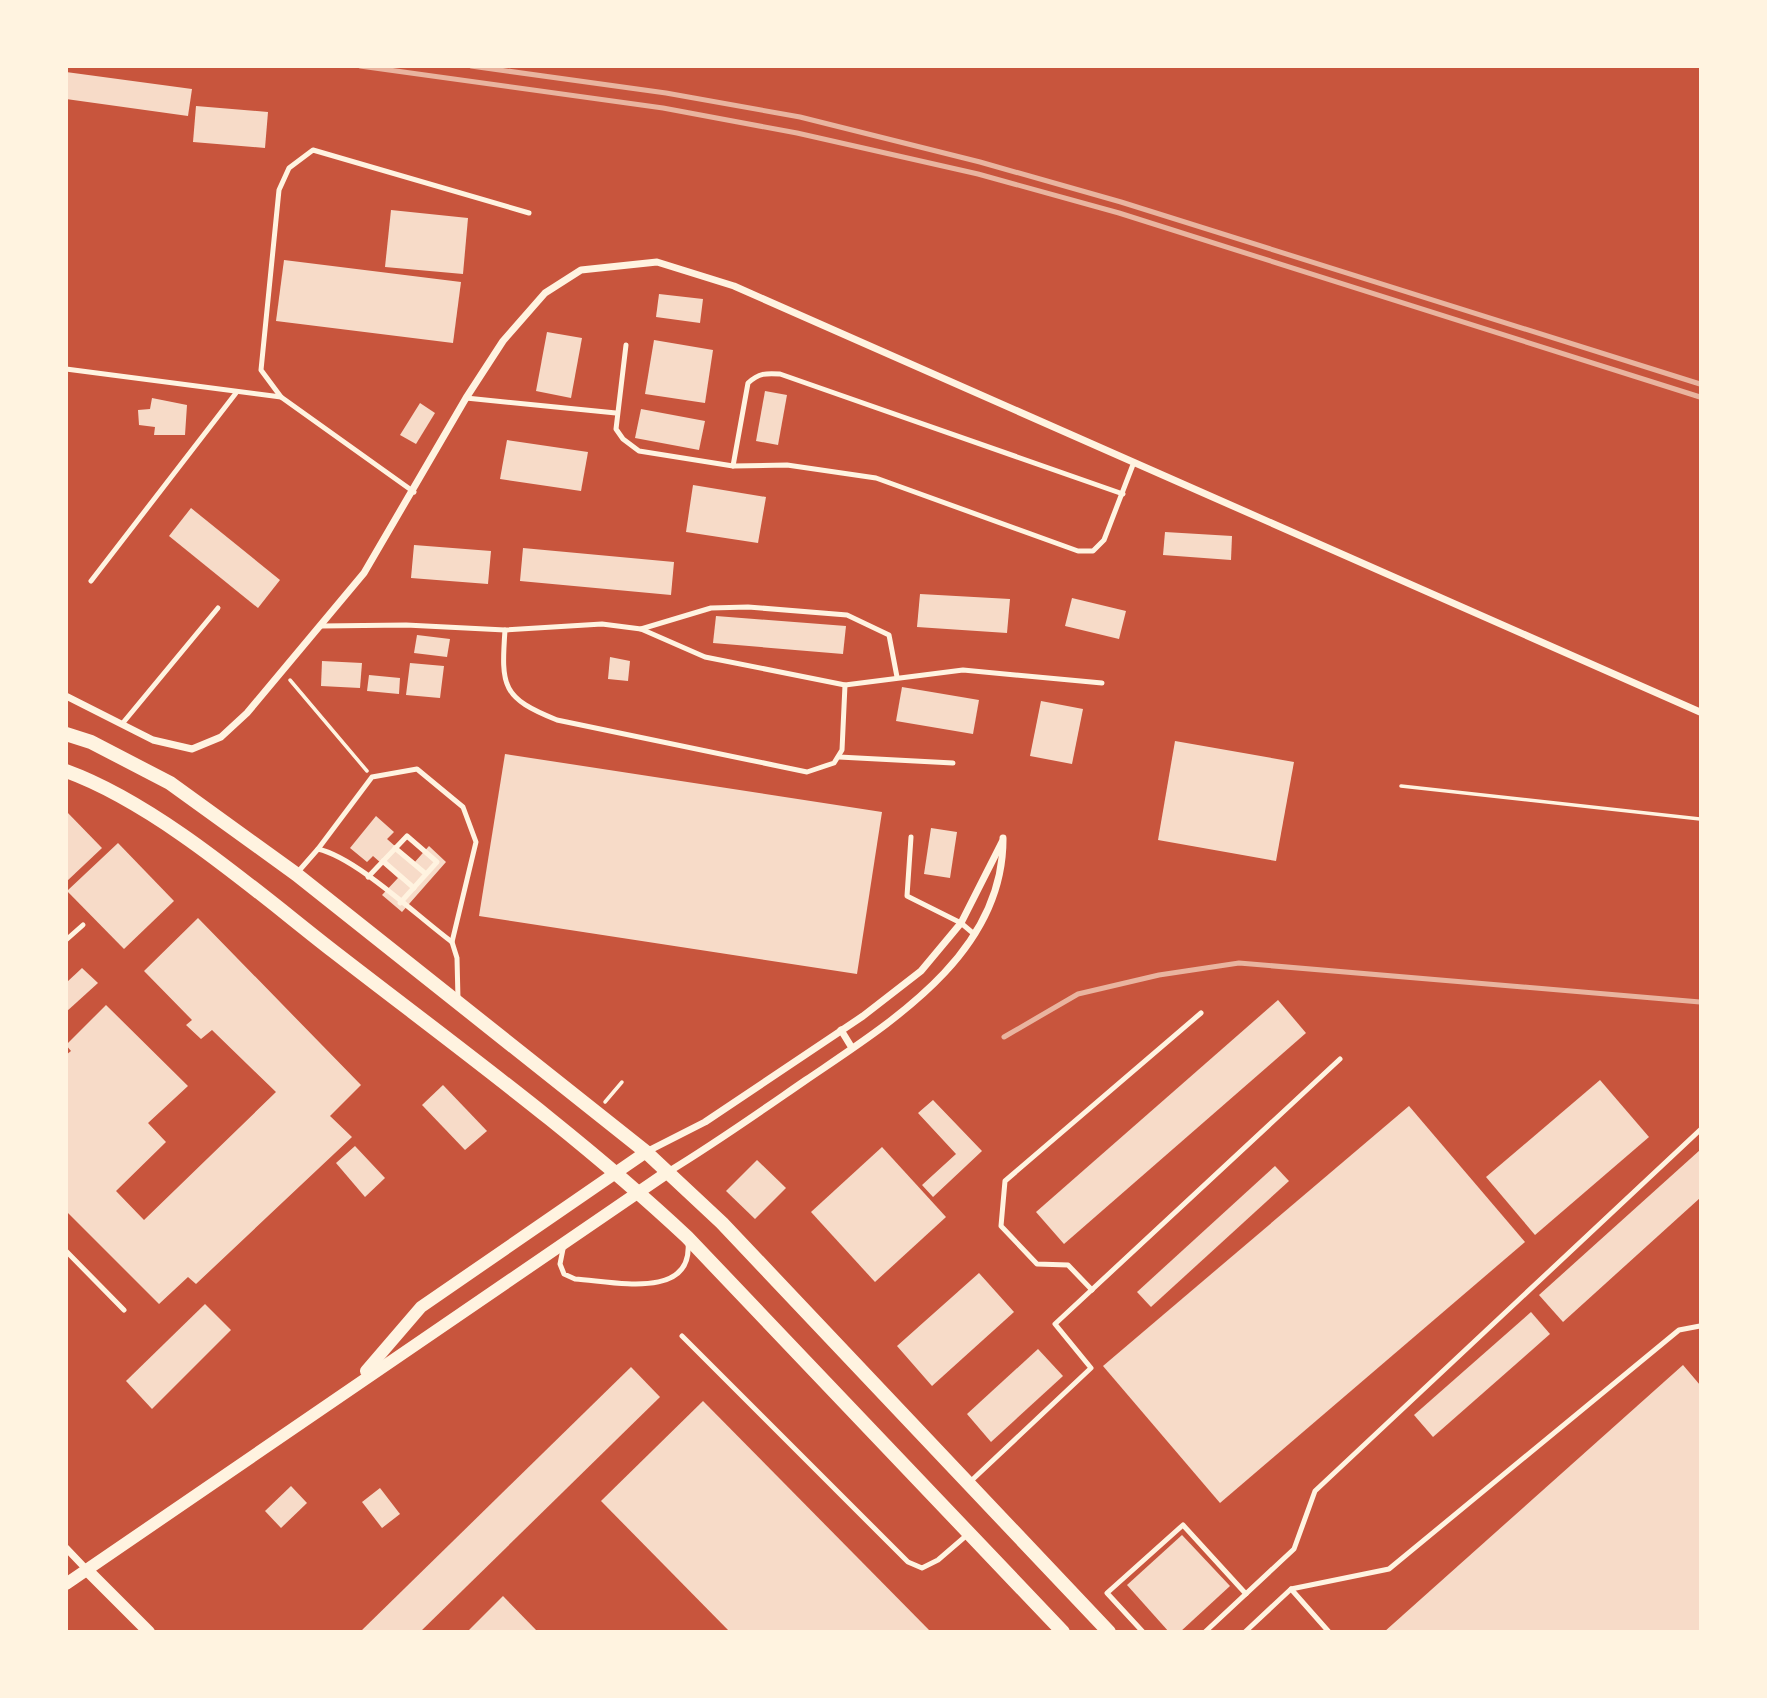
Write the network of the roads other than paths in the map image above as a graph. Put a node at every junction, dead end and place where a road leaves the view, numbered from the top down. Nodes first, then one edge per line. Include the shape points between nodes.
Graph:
1 (529, 213) dead end
2 (626, 345) dead end
3 (66, 369) edge
4 (236, 393) junction
5 (281, 397) junction
6 (466, 398) junction
7 (616, 414) junction
8 (1134, 462) junction
9 (733, 466) junction
10 (414, 492) junction
11 (1123, 494) junction
12 (91, 581) dead end
13 (218, 608) dead end
14 (321, 626) junction
15 (505, 629) junction
16 (641, 629) junction
17 (897, 677) junction
18 (1102, 683) dead end
19 (845, 685) junction
20 (66, 696) edge
21 (1700, 712) edge
22 (122, 724) junction
23 (66, 734) edge
24 (839, 757) junction
25 (953, 763) dead end
26 (66, 771) edge
27 (911, 837) dead end
28 (395, 848) junction
29 (318, 849) junction
30 (383, 861) junction
31 (296, 874) junction
32 (426, 874) junction
33 (368, 877) junction
34 (414, 888) junction
35 (400, 903) junction
36 (961, 923) junction
37 (83, 925) dead end
38 (974, 934) junction
39 (66, 940) edge
40 (452, 943) junction
41 (458, 1002) junction
42 (1201, 1013) dead end
43 (841, 1030) junction
44 (852, 1048) junction
45 (1340, 1059) dead end
46 (1700, 1130) edge
47 (646, 1152) junction
48 (614, 1172) junction
49 (668, 1172) junction
50 (638, 1193) junction
51 (583, 1229) junction
52 (687, 1237) junction
53 (66, 1251) edge
54 (1092, 1290) junction
55 (124, 1310) dead end
56 (1700, 1326) edge
57 (682, 1336) dead end
58 (354, 1385) junction
59 (968, 1483) junction
60 (969, 1533) junction
61 (66, 1548) edge
62 (87, 1570) junction
63 (66, 1584) edge
64 (1291, 1589) junction
65 (1246, 1594) junction
66 (149, 1632) edge
67 (1063, 1632) edge
68 (1109, 1632) edge
69 (1143, 1632) edge
70 (1205, 1632) edge
71 (1245, 1632) edge
72 (1328, 1632) edge

1 - 5 lane via 313,150 289,168 279,190 261,370
2 - 7 lane
3 - 4 lane
4 - 5 lane
4 - 12 lane
5 - 10 lane
6 - 7 lane
6 - 8 street via 503,341 545,293 581,270 657,262 734,286
6 - 10 street
7 - 9 lane via 623,439 639,451
8 - 11 lane
8 - 21 street
9 - 11 lane via 787,465 876,478 1078,551 1093,551 1104,540
9 - 11 lane via 748,383 757,374 780,374
10 - 14 street via 364,573
13 - 22 lane
14 - 15 lane
14 - 22 street via 221,737 192,748 153,740
15 - 16 lane via 601,624
15 - 24 lane via 502,671 509,691 528,708 557,720 807,772 825,768
16 - 17 lane via 727,606 847,614 889,635
16 - 19 lane via 705,657
17 - 18 lane via 964,670
17 - 19 lane
19 - 24 lane
20 - 22 street
23 - 31 main road via 170,783
24 - 25 lane
26 - 48 main road via 149,813 247,884
27 - 36 lane via 907,896
28 - 30 lane
28 - 32 lane
28 - 32 lane via 407,836 438,862
29 - 31 lane
29 - 33 lane
29 - 40 lane via 372,777 417,769 463,807 476,842
30 - 33 lane
30 - 34 lane
31 - 41 main road
32 - 34 lane
33 - 35 lane
34 - 35 lane
35 - 40 lane
36 - 38 lane
36 - 38 street via 1003,838 1000,877
36 - 43 street via 921,971
37 - 39 lane
38 - 44 street via 932,987
40 - 41 lane
41 - 47 main road
42 - 54 lane via 1004,1181 1001,1226 1037,1264 1068,1265
43 - 44 street
43 - 47 street via 705,1122
44 - 49 street
45 - 54 lane
46 - 65 lane via 1315,1491 1294,1549
47 - 48 street
47 - 49 main road
48 - 50 main road
48 - 58 street via 421,1307
49 - 50 street
49 - 59 main road
50 - 51 street
50 - 52 main road
51 - 52 lane via 561,1251 559,1264 564,1274 576,1279 660,1284 681,1272 689,1256
51 - 58 street
52 - 60 main road
53 - 55 lane
54 - 59 lane via 1055,1324 1091,1368
56 - 64 lane via 1679,1330 1389,1569
57 - 60 lane via 908,1562 922,1567 938,1560
58 - 62 street
59 - 68 main road
60 - 67 main road
61 - 62 street
62 - 63 street
62 - 66 street
64 - 71 lane
64 - 72 lane
65 - 69 lane via 1183,1525 1107,1593
65 - 70 lane

